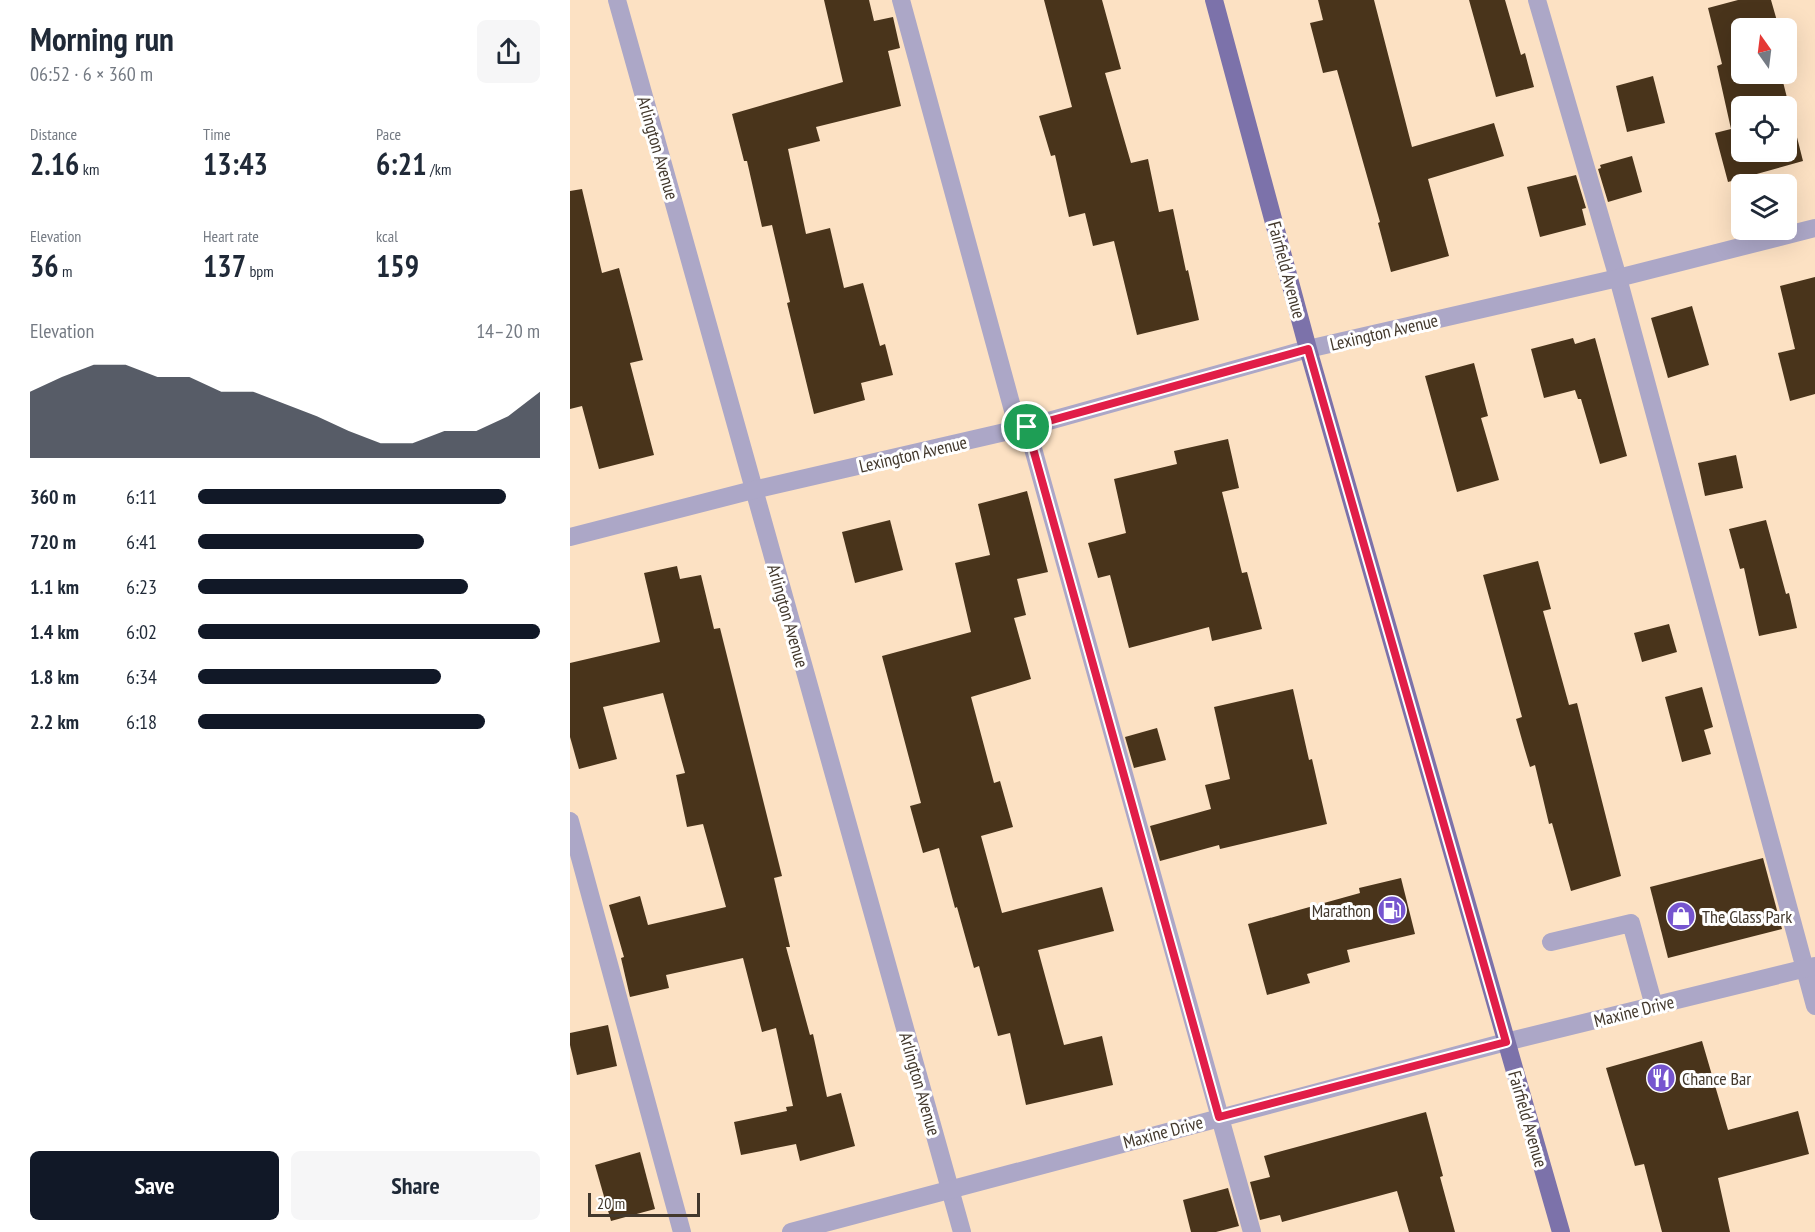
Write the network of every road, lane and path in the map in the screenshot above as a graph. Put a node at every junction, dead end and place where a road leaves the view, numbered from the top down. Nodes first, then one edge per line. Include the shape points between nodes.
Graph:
1 (616, 0) edge
2 (900, 0) edge
3 (1214, 0) edge
4 (1537, 0) edge
5 (1815, 228) edge
6 (1618, 278) junction
7 (1308, 349) junction
8 (1023, 428) junction
9 (753, 490) junction
10 (570, 537) edge
11 (570, 821) edge
12 (1551, 942) dead end
13 (1810, 967) edge
14 (1654, 1006) junction
15 (1815, 1006) edge
16 (1506, 1042) junction
17 (1219, 1117) junction
18 (950, 1190) junction
19 (682, 1232) edge
20 (791, 1232) edge
21 (962, 1232) edge
22 (1251, 1232) edge
23 (1561, 1232) edge

1 - 9 street, Arlington Avenue
2 - 8 street
3 - 7 main road, Fairfield Avenue
4 - 6 street
5 - 6 street, Lexington Avenue
6 - 7 street, Lexington Avenue
6 - 13 street
7 - 8 street, Lexington Avenue
7 - 16 main road, Fairfield Avenue
8 - 9 street, Lexington Avenue
8 - 17 street
9 - 10 street, Lexington Avenue
9 - 18 street, Arlington Avenue
11 - 19 street
12 - 14 street via 1631,923
13 - 14 street, Maxine Drive
13 - 15 street
14 - 16 street, Maxine Drive
16 - 17 street, Maxine Drive
16 - 23 main road, Fairfield Avenue
17 - 18 street, Maxine Drive
17 - 22 street
18 - 20 street, Maxine Drive
18 - 21 street, Arlington Avenue

